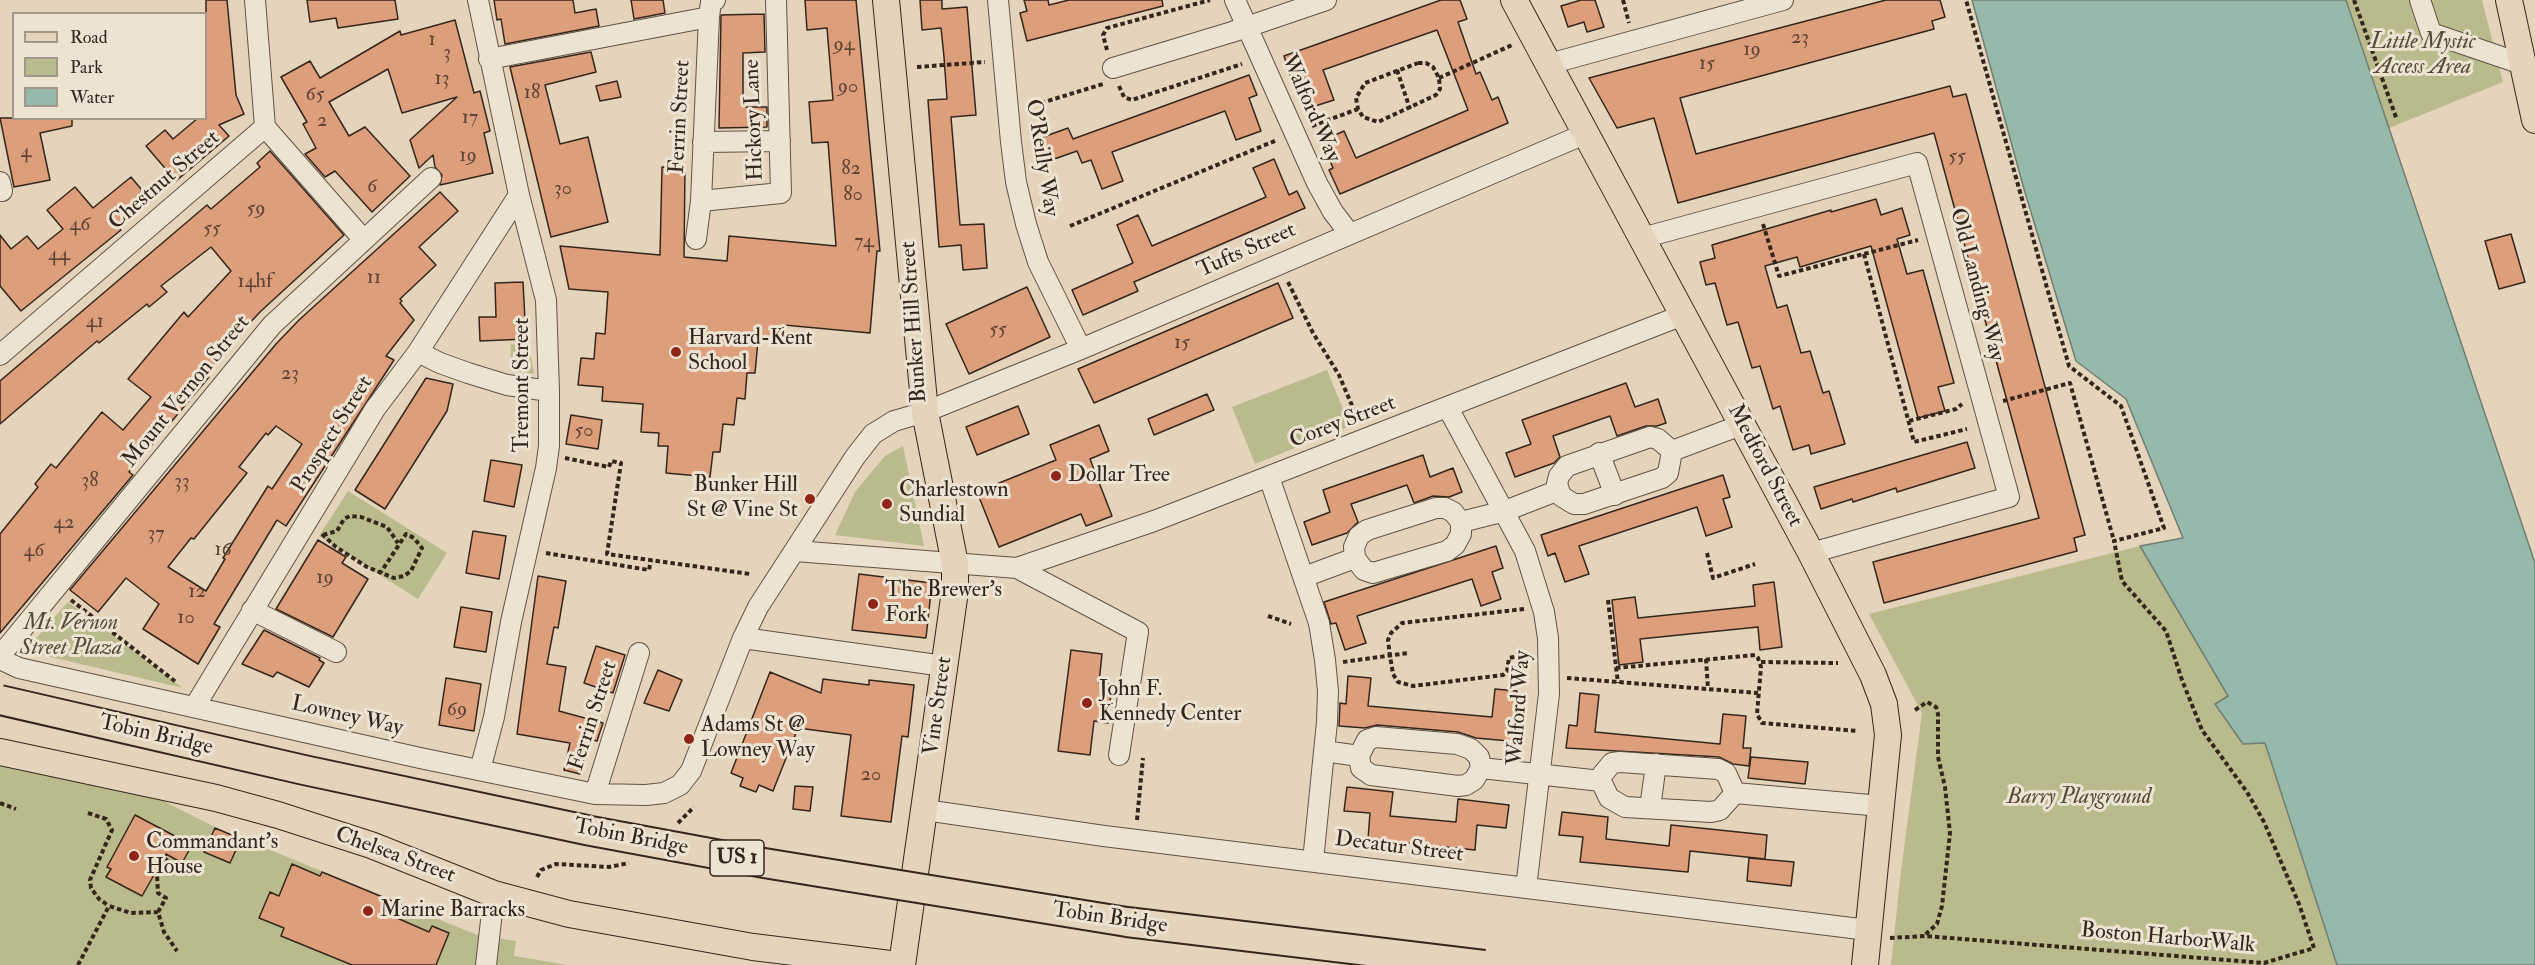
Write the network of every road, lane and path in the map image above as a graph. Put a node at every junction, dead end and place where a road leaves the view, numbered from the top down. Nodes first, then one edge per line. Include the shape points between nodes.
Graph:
1 (255, 0) edge
2 (478, 0) edge
3 (776, 0) edge
4 (886, 0) edge
5 (998, 0) edge
6 (1235, 0) edge
7 (1326, 0) edge
8 (1515, 0) edge
9 (1783, 0) edge
10 (1966, 0) edge
11 (2354, 0) edge
12 (2420, 0) edge
13 (2511, 2) edge
14 (712, 9) edge
15 (1247, 27) junction
16 (1533, 35) junction
17 (489, 59) junction
18 (987, 62) dead end
19 (1549, 64) junction
20 (2522, 64) junction
21 (917, 67) dead end
22 (1397, 70) junction
23 (1110, 76) joint
24 (1439, 78) junction
25 (1041, 103) dead end
26 (1358, 109) junction
27 (1410, 109) junction
28 (2397, 120) dead end
29 (2535, 120) edge
30 (265, 127) junction
31 (1294, 133) junction
32 (1587, 133) junction
33 (780, 141) junction
34 (703, 142) junction
35 (431, 178) dead end
36 (519, 195) junction
37 (701, 201) junction
38 (1763, 224) dead end
39 (1070, 226) dead end
40 (1349, 233) junction
41 (1642, 238) junction
42 (363, 239) junction
43 (696, 239) dead end
44 (1919, 239) dead end
45 (1864, 254) junction
46 (1280, 263) junction
47 (1683, 315) junction
48 (1081, 349) junction
49 (418, 352) junction
50 (0, 355) edge
51 (549, 391) junction
52 (1998, 403) dead end
53 (1962, 404) dead end
54 (1448, 408) junction
55 (925, 412) junction
56 (1909, 421) junction
57 (1741, 425) junction
58 (1361, 426) dead end
59 (1967, 429) dead end
60 (1672, 451) junction
61 (1599, 453) junction
62 (564, 458) dead end
63 (1269, 477) junction
64 (1558, 490) junction
65 (1614, 495) junction
66 (1505, 511) junction
67 (1461, 522) junction
68 (2114, 541) junction
69 (398, 544) junction
70 (795, 551) junction
71 (542, 552) dead end
72 (1707, 553) dead end
73 (1811, 553) junction
74 (1355, 558) junction
75 (651, 560) junction
76 (955, 564) junction
77 (1755, 564) dead end
78 (1017, 568) junction
79 (381, 572) junction
80 (750, 574) dead end
81 (1304, 577) junction
82 (65, 596) dead end
83 (1608, 600) dead end
84 (1526, 609) dead end
85 (252, 610) junction
86 (1268, 616) dead end
87 (1291, 624) dead end
88 (743, 638) junction
89 (336, 652) dead end
90 (639, 653) dead end
91 (1408, 653) dead end
92 (1534, 654) dead end
93 (1390, 656) junction
94 (0, 658) edge
95 (1706, 659) junction
96 (1761, 662) junction
97 (1838, 663) dead end
98 (1325, 664) junction
99 (944, 666) junction
100 (1616, 668) junction
101 (1565, 677) dead end
102 (1618, 683) junction
103 (185, 688) dead end
104 (1708, 689) junction
105 (1758, 693) junction
106 (0, 700) edge
107 (195, 706) junction
108 (1915, 710) dead end
109 (1857, 731) dead end
110 (1324, 750) junction
111 (0, 752) edge
112 (1119, 755) dead end
113 (1359, 756) junction
114 (1143, 758) dead end
115 (1656, 764) junction
116 (1481, 768) junction
117 (480, 770) junction
118 (1533, 774) junction
119 (684, 780) joint
120 (1601, 781) junction
121 (1735, 793) junction
122 (595, 794) junction
123 (0, 803) edge
124 (1881, 806) junction
125 (1650, 808) junction
126 (16, 809) dead end
127 (925, 810) junction
128 (88, 813) dead end
129 (544, 820) dead end
130 (1137, 821) dead end
131 (167, 858) dead end
132 (1312, 861) junction
133 (1526, 888) junction
134 (494, 894) junction
135 (109, 906) junction
136 (158, 912) junction
137 (1879, 934) junction
138 (1925, 936) junction
139 (177, 951) dead end
140 (2265, 964) edge
141 (78, 965) edge
142 (486, 965) edge
143 (900, 965) edge
144 (1486, 965) edge
145 (1864, 965) edge

1 - 30 street
2 - 17 street, Tremont Street
3 - 33 street, Hickory Lane
4 - 55 main road, Bunker Hill Street
5 - 48 street, O'Reilly Way via 1016,182 1038,262
6 - 15 street, Walford Way
7 - 15 street
8 - 16 main road, Medford Street
9 - 19 street
10 - 68 path via 2068,366 2121,406 2164,528
11 - 28 path
12 - 20 street via 2431,33
13 - 20 main road
14 - 17 street
14 - 34 street, Ferrin Street
15 - 23 street
15 - 31 street, Walford Way
16 - 19 main road, Medford Street
16 - 24 path
17 - 36 street, Tremont Street
18 - 21 path
19 - 32 main road, Medford Street
20 - 29 main road
22 - 24 path via 1426,63
22 - 26 path via 1365,83 1356,98
22 - 27 path
23 - 25 path
24 - 27 path via 1436,95
26 - 27 path via 1363,117 1378,122
26 - 31 path
30 - 42 street
30 - 50 street, Chestnut Street
31 - 39 path
31 - 40 street, Walford Way via 1323,193
32 - 40 street, Tufts Street
32 - 41 main road, Medford Street
33 - 34 street
33 - 37 street, Hickory Lane via 782,193
34 - 37 street, Ferrin Street
35 - 42 street, Mount Vernon Street
36 - 49 street, Prospect Street
36 - 51 street, Tremont Street via 546,300
37 - 43 street, Ferrin Street
38 - 45 path via 1779,276
40 - 46 street, Tufts Street
41 - 47 main road, Medford Street
41 - 73 street, Old Landing Way via 1917,163 2009,497
42 - 94 street, Mount Vernon Street via 272,325
44 - 45 path
45 - 56 path
46 - 48 street, Tufts Street
46 - 58 path
47 - 54 street, Corey Street
47 - 57 main road, Medford Street
48 - 55 street, Tufts Street
49 - 51 street via 507,385
49 - 85 street, Prospect Street via 375,409
51 - 117 street, Tremont Street via 546,468
52 - 68 path via 2070,383
53 - 56 path
54 - 63 street, Corey Street
54 - 66 street, Walford Way
55 - 70 street, Bunker Hill Street via 873,434
55 - 76 main road, Vine Street
56 - 59 path via 1914,442
57 - 60 street
57 - 73 main road, Medford Street
60 - 61 street via 1650,437
60 - 65 street via 1668,473 1662,478
61 - 64 street via 1567,466 1559,476
61 - 65 street
62 - 75 path via 609,467 611,461 621,463 607,554
63 - 78 street, Corey Street
63 - 81 street
64 - 65 street via 1566,501 1574,504
64 - 66 street
66 - 67 street
66 - 118 street, Walford Way via 1536,581 1548,638 1549,694
67 - 74 street via 1453,512 1436,508 1367,531 1359,536 1354,547
67 - 74 street via 1461,534 1447,551 1373,573 1364,570
68 - 140 path, Boston HarborWalk via 2122,580 2166,631 2202,730 2264,822 2299,904 2314,948
69 - 79 path
69 - 79 path via 406,534 422,548 411,572 394,578
69 - 79 path via 387,527 361,517 350,516 337,531 322,534 367,567
70 - 76 street
70 - 88 street, Bunker Hill Street via 758,607
71 - 75 path via 649,570
72 - 77 path via 1713,578
73 - 124 main road, Medford Street via 1884,704 1888,735
74 - 81 street
75 - 80 path
76 - 78 street
76 - 99 main road, Vine Street
78 - 112 street via 1138,632
81 - 98 street via 1319,623
82 - 103 path
83 - 100 path
84 - 93 path via 1402,622 1390,633
85 - 89 street
85 - 107 street, Prospect Street
86 - 87 path
88 - 99 street
88 - 119 street, Bunker Hill Street via 697,758
90 - 122 street, Ferrin Street
91 - 93 path
92 - 93 path via 1510,656 1503,675 1413,686 1398,682
93 - 98 path
94 - 107 street, Lowney Way via 19,668
95 - 96 path via 1750,654
95 - 100 path
95 - 104 path
96 - 97 path
96 - 105 path
98 - 110 street via 1328,691
99 - 127 main road, Vine Street
100 - 102 path
101 - 102 path
102 - 104 path
104 - 105 path
105 - 109 path via 1757,714 1762,723
106 - 144 highway, Tobin Bridge / US 1, bridge via 304,770 764,864 1127,922
107 - 117 street, Lowney Way
108 - 138 path via 1927,702 1936,707 1938,714 1938,757 1950,833 1945,902 1937,924
110 - 113 street
110 - 132 street
111 - 134 main road, Chelsea Street via 278,815 371,845
113 - 116 street via 1361,768 1371,775 1458,786 1474,780
113 - 116 street via 1367,741 1376,737 1457,744 1471,749 1479,757
114 - 130 path
115 - 120 street via 1612,763
115 - 121 street via 1718,769 1726,773
115 - 125 street
116 - 118 street
117 - 122 street, Lowney Way
118 - 120 street
118 - 133 street, Walford Way
119 - 122 street, Lowney Way via 658,794
120 - 125 street via 1616,803
121 - 124 street
121 - 125 street via 1720,810 1711,812
123 - 126 path
124 - 137 main road, Medford Street
127 - 132 street, Decatur Street
127 - 143 main road, Vine Street
128 - 135 path via 106,819 112,830 90,880 99,899
129 - 144 highway, Tobin Bridge / US 1, bridge via 767,864 1001,903
131 - 136 path via 157,875 158,893 166,898
132 - 133 street, Decatur Street
133 - 137 street, Decatur Street
134 - 142 street
134 - 143 main road, Chelsea Street via 625,925 753,947
135 - 136 path via 131,913
135 - 141 path
136 - 139 path via 164,932
137 - 138 path, Boston HarborWalk
137 - 145 main road, Medford Street
138 - 140 path, Boston HarborWalk

